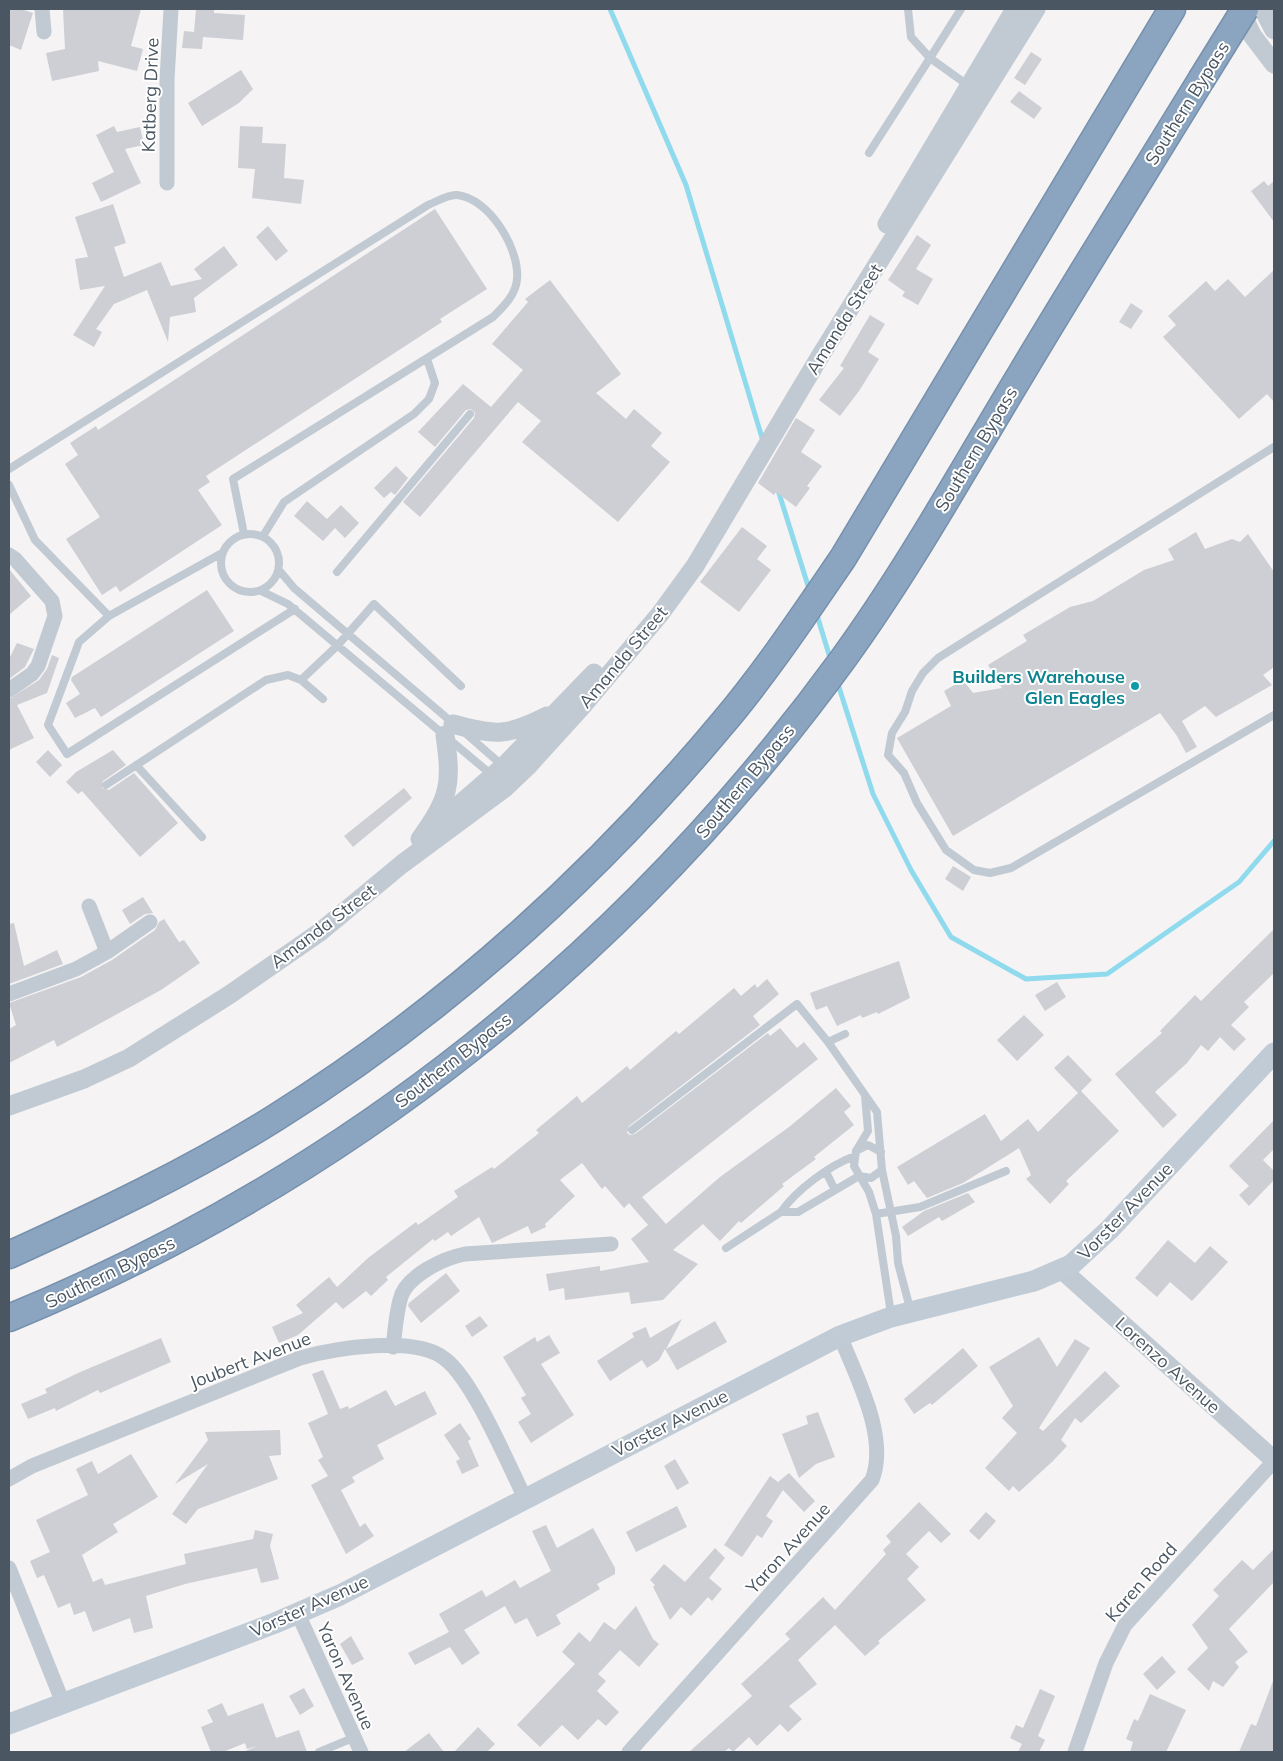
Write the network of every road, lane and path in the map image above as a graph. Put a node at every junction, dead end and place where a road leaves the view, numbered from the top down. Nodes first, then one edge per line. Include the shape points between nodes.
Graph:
1 (42, 9) edge
2 (171, 9) edge
3 (908, 9) edge
4 (961, 9) edge
5 (1015, 9) edge
6 (1036, 9) edge
7 (1172, 9) edge
8 (1240, 9) edge
9 (1245, 9) edge
10 (1263, 9) edge
11 (1274, 30) edge
12 (44, 32) dead end
13 (930, 58) junction
14 (1274, 64) edge
15 (976, 90) junction
16 (870, 153) dead end
17 (167, 183) dead end
18 (426, 359) junction
19 (470, 414) dead end
20 (1274, 447) edge
21 (9, 469) edge
22 (9, 485) edge
23 (244, 534) junction
24 (263, 536) junction
25 (222, 554) junction
26 (9, 555) edge
27 (279, 570) junction
28 (337, 572) dead end
29 (261, 591) junction
30 (294, 609) junction
31 (109, 616) junction
32 (348, 633) junction
33 (338, 646) junction
34 (301, 680) junction
35 (461, 686) dead end
36 (9, 690) edge
37 (323, 699) dead end
38 (562, 708) junction
39 (1274, 716) edge
40 (449, 729) junction
41 (136, 765) junction
42 (505, 777) junction
43 (106, 785) dead end
44 (202, 836) dead end
45 (420, 839) junction
46 (89, 906) dead end
47 (150, 922) dead end
48 (107, 952) junction
49 (9, 994) edge
50 (845, 1034) dead end
51 (828, 1042) junction
52 (1274, 1053) edge
53 (9, 1096) edge
54 (865, 1096) junction
55 (9, 1106) edge
56 (632, 1130) dead end
57 (881, 1152) junction
58 (855, 1154) junction
59 (882, 1170) junction
60 (1006, 1170) dead end
61 (826, 1172) junction
62 (859, 1176) junction
63 (835, 1190) junction
64 (781, 1212) junction
65 (892, 1212) junction
66 (876, 1214) junction
67 (611, 1244) dead end
68 (726, 1248) dead end
69 (9, 1255) edge
70 (1062, 1270) junction
71 (901, 1315) junction
72 (9, 1318) edge
73 (840, 1336) junction
74 (393, 1347) junction
75 (1274, 1461) edge
76 (9, 1479) edge
77 (525, 1498) junction
78 (9, 1568) edge
79 (298, 1614) junction
80 (63, 1703) junction
81 (9, 1724) edge
82 (353, 1738) junction
83 (318, 1752) edge
84 (361, 1752) edge
85 (629, 1752) edge
86 (1075, 1752) edge

1 - 12 street
2 - 17 street, Katberg Drive
3 - 13 lane via 911,37
4 - 13 lane
5 - 15 street, Amanda Street
6 - 15 street, Amanda Street
7 - 69 highway via 843,558 786,641 723,723 644,813 498,954 318,1090 176,1175
8 - 14 street via 1252,34
9 - 72 highway, Southern Bypass, bridge via 1021,372 922,541 845,657 768,756 694,843 578,959 467,1053 384,1114 214,1220 144,1257
10 - 11 street
13 - 15 lane
13 - 16 lane
15 - 38 street, Amanda Street via 687,556 622,640
15 - 42 street, Amanda Street via 695,566 660,614 585,704
18 - 21 lane via 493,317 510,300 517,280 512,247 485,209 466,197 454,195 428,205
18 - 23 lane via 233,479
18 - 24 lane via 435,383 429,399 414,414 284,502
19 - 28 lane
20 - 39 lane via 938,658 912,691 905,712 892,733 888,755 904,774 917,803 946,850 974,870 990,874 1010,868
22 - 31 lane via 35,540
23 - 24 lane
23 - 25 lane via 234,538
24 - 27 lane via 278,550
25 - 29 lane via 222,572 233,587 242,592
25 - 31 lane
26 - 36 street via 52,601 55,616 38,666
27 - 29 lane via 269,586
27 - 32 lane via 294,588
29 - 30 lane
30 - 31 lane via 67,754 48,726 79,642
30 - 33 lane
32 - 33 lane
32 - 35 lane via 374,604
32 - 40 lane
33 - 34 lane
33 - 40 lane
34 - 37 lane
34 - 41 lane via 288,674 266,680
38 - 40 street via 511,732
38 - 42 street, Amanda Street
40 - 42 lane
40 - 42 lane
40 - 45 street via 448,788 440,810
41 - 43 lane
41 - 44 lane
42 - 45 street, Amanda Street
42 - 55 street, Amanda Street via 320,932 172,1032 84,1079
45 - 53 street, Amanda Street via 304,934 163,1028 80,1071
46 - 48 street
47 - 48 street
48 - 49 street via 76,969
50 - 51 lane
51 - 54 lane
51 - 56 lane via 796,1004
52 - 70 main road, Vorster Avenue via 1098,1242
54 - 57 lane via 877,1112
54 - 58 lane via 868,1131
57 - 58 lane via 868,1145
57 - 59 lane
58 - 61 lane
58 - 62 lane via 854,1166
59 - 62 lane via 871,1178
59 - 65 lane
60 - 65 lane via 920,1207
61 - 63 lane
61 - 64 lane via 790,1198
62 - 63 lane
62 - 66 lane via 869,1192
63 - 64 lane via 798,1212
64 - 68 lane
65 - 66 lane
65 - 71 lane
66 - 71 lane
67 - 74 street via 465,1254 437,1264 418,1276 400,1298
70 - 71 main road, Vorster Avenue via 1034,1281
70 - 75 street, Lorenzo Avenue
71 - 73 main road, Vorster Avenue
73 - 77 main road, Vorster Avenue
73 - 85 street, Yaron Avenue via 874,1431 878,1456 872,1480
74 - 76 street, Joubert Avenue via 332,1350 300,1358
74 - 77 street, Joubert Avenue via 426,1349 445,1358 454,1367 476,1402
75 - 86 street, Karen Road via 1125,1625 1106,1663
77 - 79 main road, Vorster Avenue
78 - 80 street
79 - 80 main road, Vorster Avenue
79 - 82 street, Yaron Avenue
80 - 81 main road, Vorster Avenue
82 - 83 lane
82 - 84 street, Yaron Avenue

